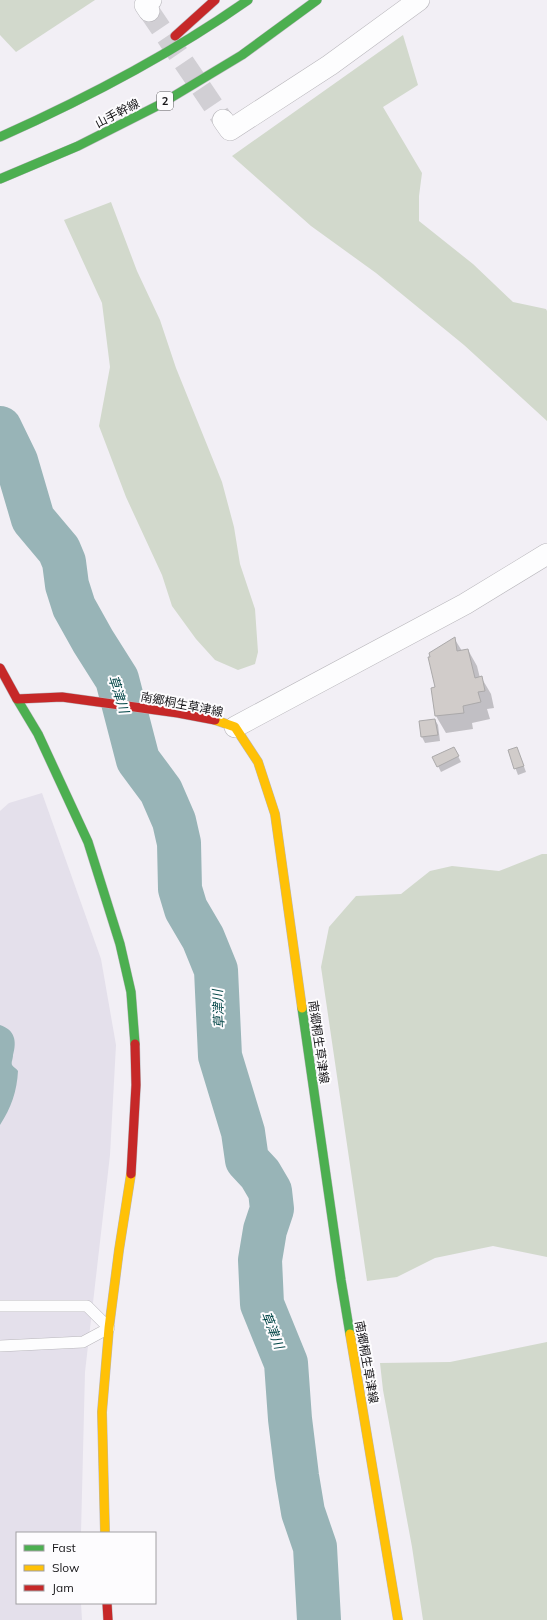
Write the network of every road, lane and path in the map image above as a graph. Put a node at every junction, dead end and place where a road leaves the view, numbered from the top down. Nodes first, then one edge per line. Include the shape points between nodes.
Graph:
1 (215, 0) edge
2 (248, 0) edge
3 (317, 0) edge
4 (419, 0) edge
5 (134, 73) junction
6 (223, 120) tunnel mouth
7 (0, 137) edge
8 (0, 179) edge
9 (547, 554) edge
10 (0, 668) edge
11 (17, 699) junction
12 (235, 727) junction
13 (0, 1306) edge
14 (109, 1328) junction
15 (0, 1346) edge
16 (105, 1532) edge
17 (107, 1604) edge
18 (108, 1620) edge
19 (398, 1620) edge

1 - 5 main road
2 - 5 main road
3 - 8 main road, 山手幹線 / 2 via 242,55 159,105 78,146
4 - 6 street via 330,65 230,130
5 - 7 main road
9 - 12 street via 465,604
10 - 11 main road
11 - 12 main road, 南郷桐生草津線 via 62,697 208,718
11 - 14 main road via 38,734 88,842 120,944 131,992 136,1085 132,1177
12 - 19 main road, 南郷桐生草津線 via 258,762 275,814 341,1280
13 - 14 lane via 87,1306
14 - 15 lane via 83,1342
14 - 16 main road via 102,1412
17 - 18 main road

